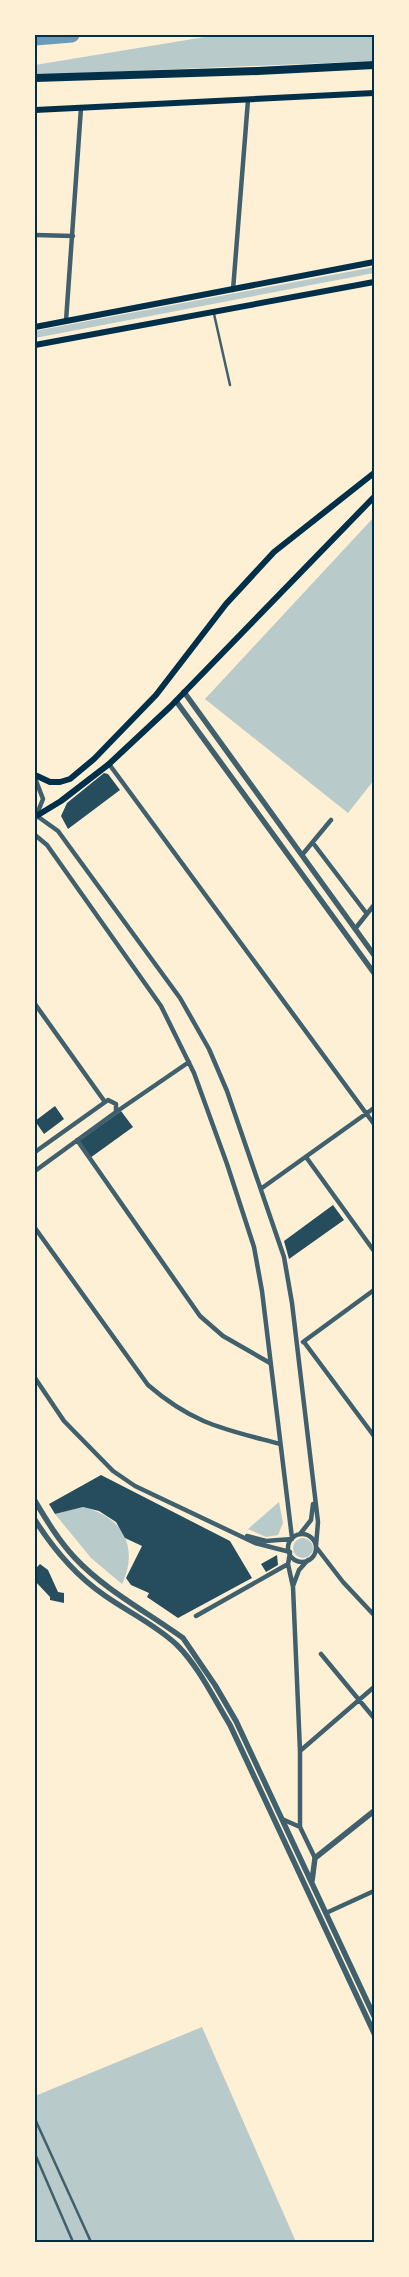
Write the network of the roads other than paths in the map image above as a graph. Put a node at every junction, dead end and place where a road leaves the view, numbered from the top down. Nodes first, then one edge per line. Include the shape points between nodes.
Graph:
1 (374, 65) edge
2 (35, 78) edge
3 (374, 93) edge
4 (248, 100) junction
5 (81, 108) junction
6 (35, 110) edge
7 (35, 234) edge
8 (73, 236) junction
9 (374, 262) edge
10 (374, 282) edge
11 (233, 290) junction
12 (213, 311) junction
13 (66, 322) junction
14 (35, 327) edge
15 (35, 345) edge
16 (230, 385) dead end
17 (374, 473) edge
18 (374, 497) edge
19 (184, 692) junction
20 (176, 701) junction
21 (197, 710) junction
22 (187, 717) junction
23 (108, 764) junction
24 (35, 776) edge
25 (37, 817) edge
26 (331, 820) dead end
27 (35, 835) edge
28 (313, 843) junction
29 (302, 856) junction
30 (374, 905) edge
31 (367, 914) junction
32 (355, 929) junction
33 (347, 936) junction
34 (374, 955) edge
35 (374, 973) edge
36 (35, 1004) edge
37 (189, 1062) junction
38 (105, 1102) junction
39 (374, 1108) edge
40 (116, 1112) junction
41 (366, 1114) junction
42 (374, 1124) edge
43 (77, 1140) junction
44 (35, 1152) edge
45 (306, 1156) junction
46 (35, 1171) edge
47 (262, 1188) junction
48 (35, 1228) edge
49 (374, 1251) edge
50 (374, 1290) edge
51 (304, 1342) junction
52 (296, 1343) junction
53 (270, 1363) junction
54 (35, 1378) edge
55 (374, 1436) edge
56 (280, 1444) junction
57 (313, 1485) junction
58 (35, 1501) edge
59 (35, 1520) edge
60 (224, 1529) junction
61 (300, 1534) junction
62 (292, 1539) junction
63 (316, 1546) junction
64 (290, 1552) junction
65 (314, 1555) junction
66 (308, 1560) junction
67 (326, 1560) junction
68 (288, 1564) junction
69 (293, 1587) junction
70 (374, 1615) edge
71 (196, 1616) dead end
72 (321, 1654) dead end
73 (374, 1687) edge
74 (360, 1700) junction
75 (374, 1718) edge
76 (300, 1751) junction
77 (374, 1811) edge
78 (282, 1819) junction
79 (300, 1827) junction
80 (316, 1858) junction
81 (312, 1882) junction
82 (374, 1891) edge
83 (326, 1914) junction
84 (372, 2004) edge
85 (374, 2016) edge
86 (374, 2033) edge
87 (35, 2119) edge
88 (35, 2154) edge
89 (73, 2242) edge
90 (90, 2242) edge

1 - 2 main road
3 - 4 main road
4 - 5 main road
4 - 11 street
5 - 6 main road
5 - 8 street
7 - 8 street
8 - 13 street
9 - 11 main road
10 - 12 main road
11 - 13 main road
12 - 15 main road
12 - 16 lane
13 - 14 main road
17 - 24 main road via 302,527 256,570 156,695 94,759 70,779 60,782
18 - 19 main road
19 - 20 main road
19 - 21 street
20 - 22 street
20 - 23 main road
21 - 22 street via 190,710
21 - 29 street
22 - 33 street
23 - 25 main road
23 - 41 street
24 - 25 street via 43,799
25 - 47 street via 58,831 150,955 194,1022 227,1091
26 - 28 street
27 - 37 street via 48,845 134,966 161,1006
28 - 29 street
28 - 31 street
29 - 32 street
30 - 31 street
31 - 32 street
32 - 33 street
32 - 34 street
33 - 35 street
36 - 38 street
37 - 40 street
37 - 53 street via 254,1247
38 - 40 street via 114,1102
38 - 44 street
39 - 41 street
40 - 43 street
41 - 42 street
41 - 45 street
43 - 46 street
43 - 53 street via 200,1316 223,1336
45 - 47 street
45 - 49 street
47 - 52 street via 284,1257
48 - 56 street via 148,1385 166,1400 210,1426
50 - 51 street
51 - 52 street
51 - 55 street
52 - 57 street
53 - 56 street
54 - 60 street via 64,1421 113,1471 135,1486
56 - 62 street
57 - 61 street via 311,1520
57 - 63 street via 318,1522
58 - 78 street via 74,1558 95,1577 183,1638 192,1649 236,1721
59 - 86 street via 70,1567 104,1595 177,1645 205,1684 230,1725
60 - 62 street via 266,1541
60 - 64 street via 255,1543
61 - 62 street
61 - 63 street via 309,1536
62 - 64 street
63 - 65 street
63 - 67 street
64 - 66 street via 295,1559
64 - 68 street
65 - 66 street
65 - 67 street
66 - 69 street via 299,1570
67 - 70 street
68 - 69 street
68 - 71 street
69 - 76 street
72 - 74 street
73 - 74 street
74 - 75 street
74 - 76 street
76 - 79 street
77 - 80 street
78 - 79 street
78 - 81 street
79 - 80 street
80 - 81 street
81 - 83 street
82 - 83 street
83 - 84 street
84 - 85 street
87 - 90 lane
88 - 89 lane

